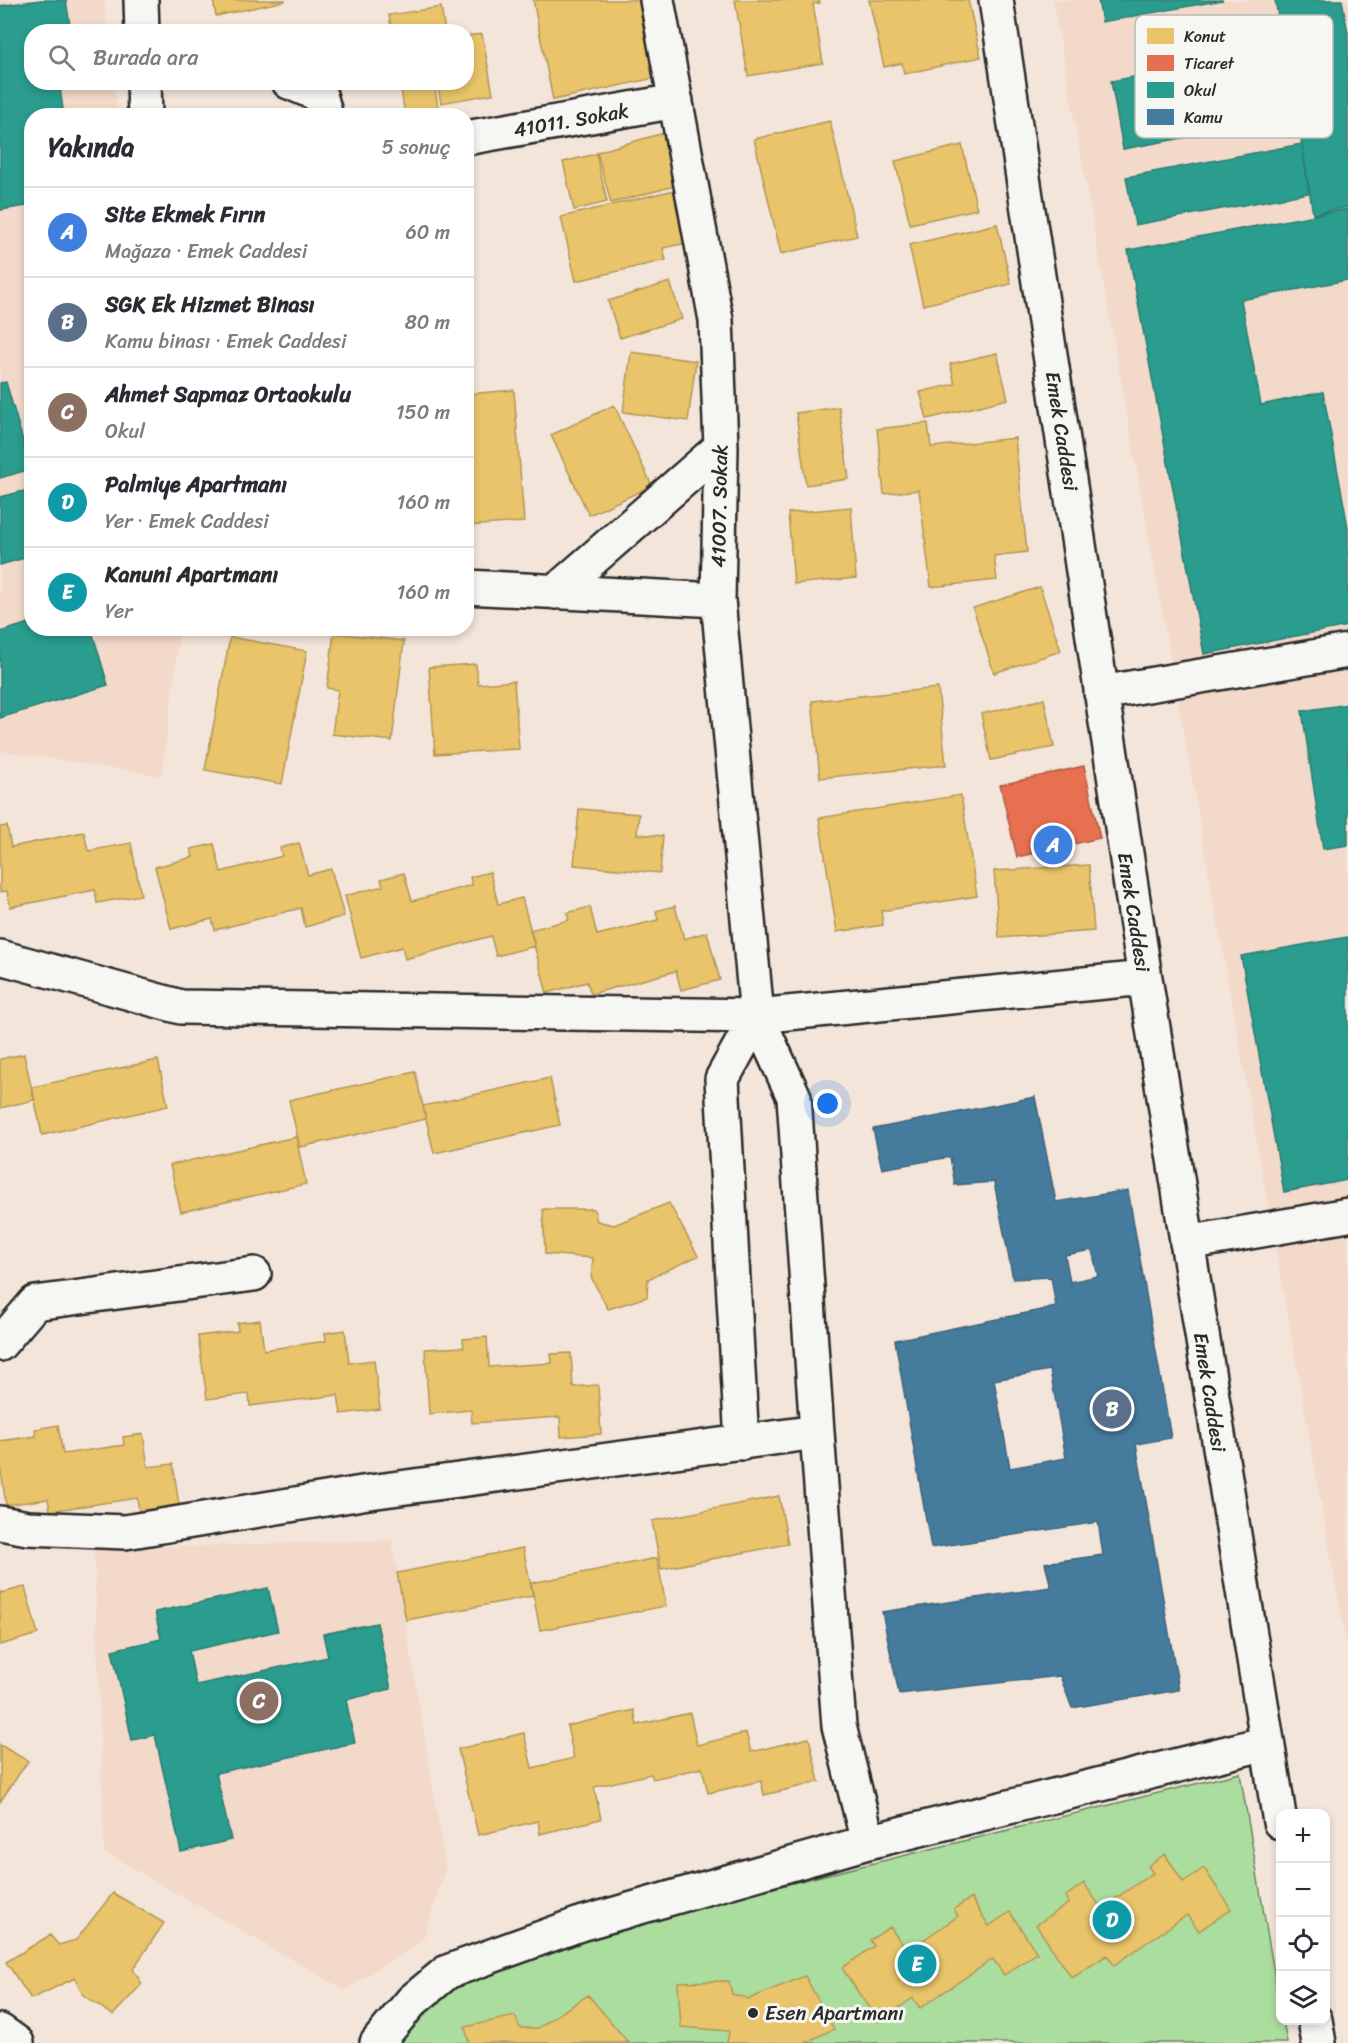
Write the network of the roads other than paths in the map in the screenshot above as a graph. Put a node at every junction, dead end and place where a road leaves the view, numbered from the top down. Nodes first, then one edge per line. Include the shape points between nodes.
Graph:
1 (141, 0) edge
2 (657, 0) edge
3 (996, 0) edge
4 (142, 24) edge
5 (144, 90) edge
6 (308, 90) edge
7 (675, 101) junction
8 (145, 108) edge
9 (324, 108) edge
10 (474, 137) edge
11 (721, 447) junction
12 (474, 587) edge
13 (555, 592) junction
14 (718, 600) junction
15 (1348, 651) edge
16 (1101, 693) junction
17 (0, 957) edge
18 (1144, 978) junction
19 (757, 1016) junction
20 (1348, 1215) edge
21 (1187, 1243) junction
22 (254, 1274) dead end
23 (0, 1344) edge
24 (816, 1432) junction
25 (742, 1443) junction
26 (0, 1523) edge
27 (1267, 1743) junction
28 (1279, 1809) edge
29 (868, 1842) junction
30 (1316, 2025) edge
31 (0, 2031) edge
32 (17, 2043) edge
33 (377, 2043) edge
34 (1319, 2043) edge

1 - 4 street
2 - 7 street, 41007. Sokak
3 - 16 street, Emek Caddesi
5 - 8 street
6 - 9 street via 320,95
7 - 10 street, 41011. Sokak
7 - 11 street, 41007. Sokak via 716,320
11 - 13 street
11 - 14 street, 41007. Sokak
12 - 13 street
13 - 14 street
14 - 19 street, 41007. Sokak
15 - 16 street
16 - 18 street, Emek Caddesi
17 - 19 street via 181,1007
18 - 19 street
18 - 21 street, Emek Caddesi
19 - 24 street, 41007. Sokak via 794,1097
19 - 25 street via 722,1079
20 - 21 street
21 - 27 street, Emek Caddesi
22 - 23 street via 34,1304
24 - 25 street
24 - 29 street, 41007. Sokak via 839,1726
25 - 26 street via 362,1493 124,1532
27 - 28 street, Emek Caddesi
27 - 29 street
29 - 33 street via 580,1924 447,1972 412,2001
30 - 34 street
31 - 32 street

